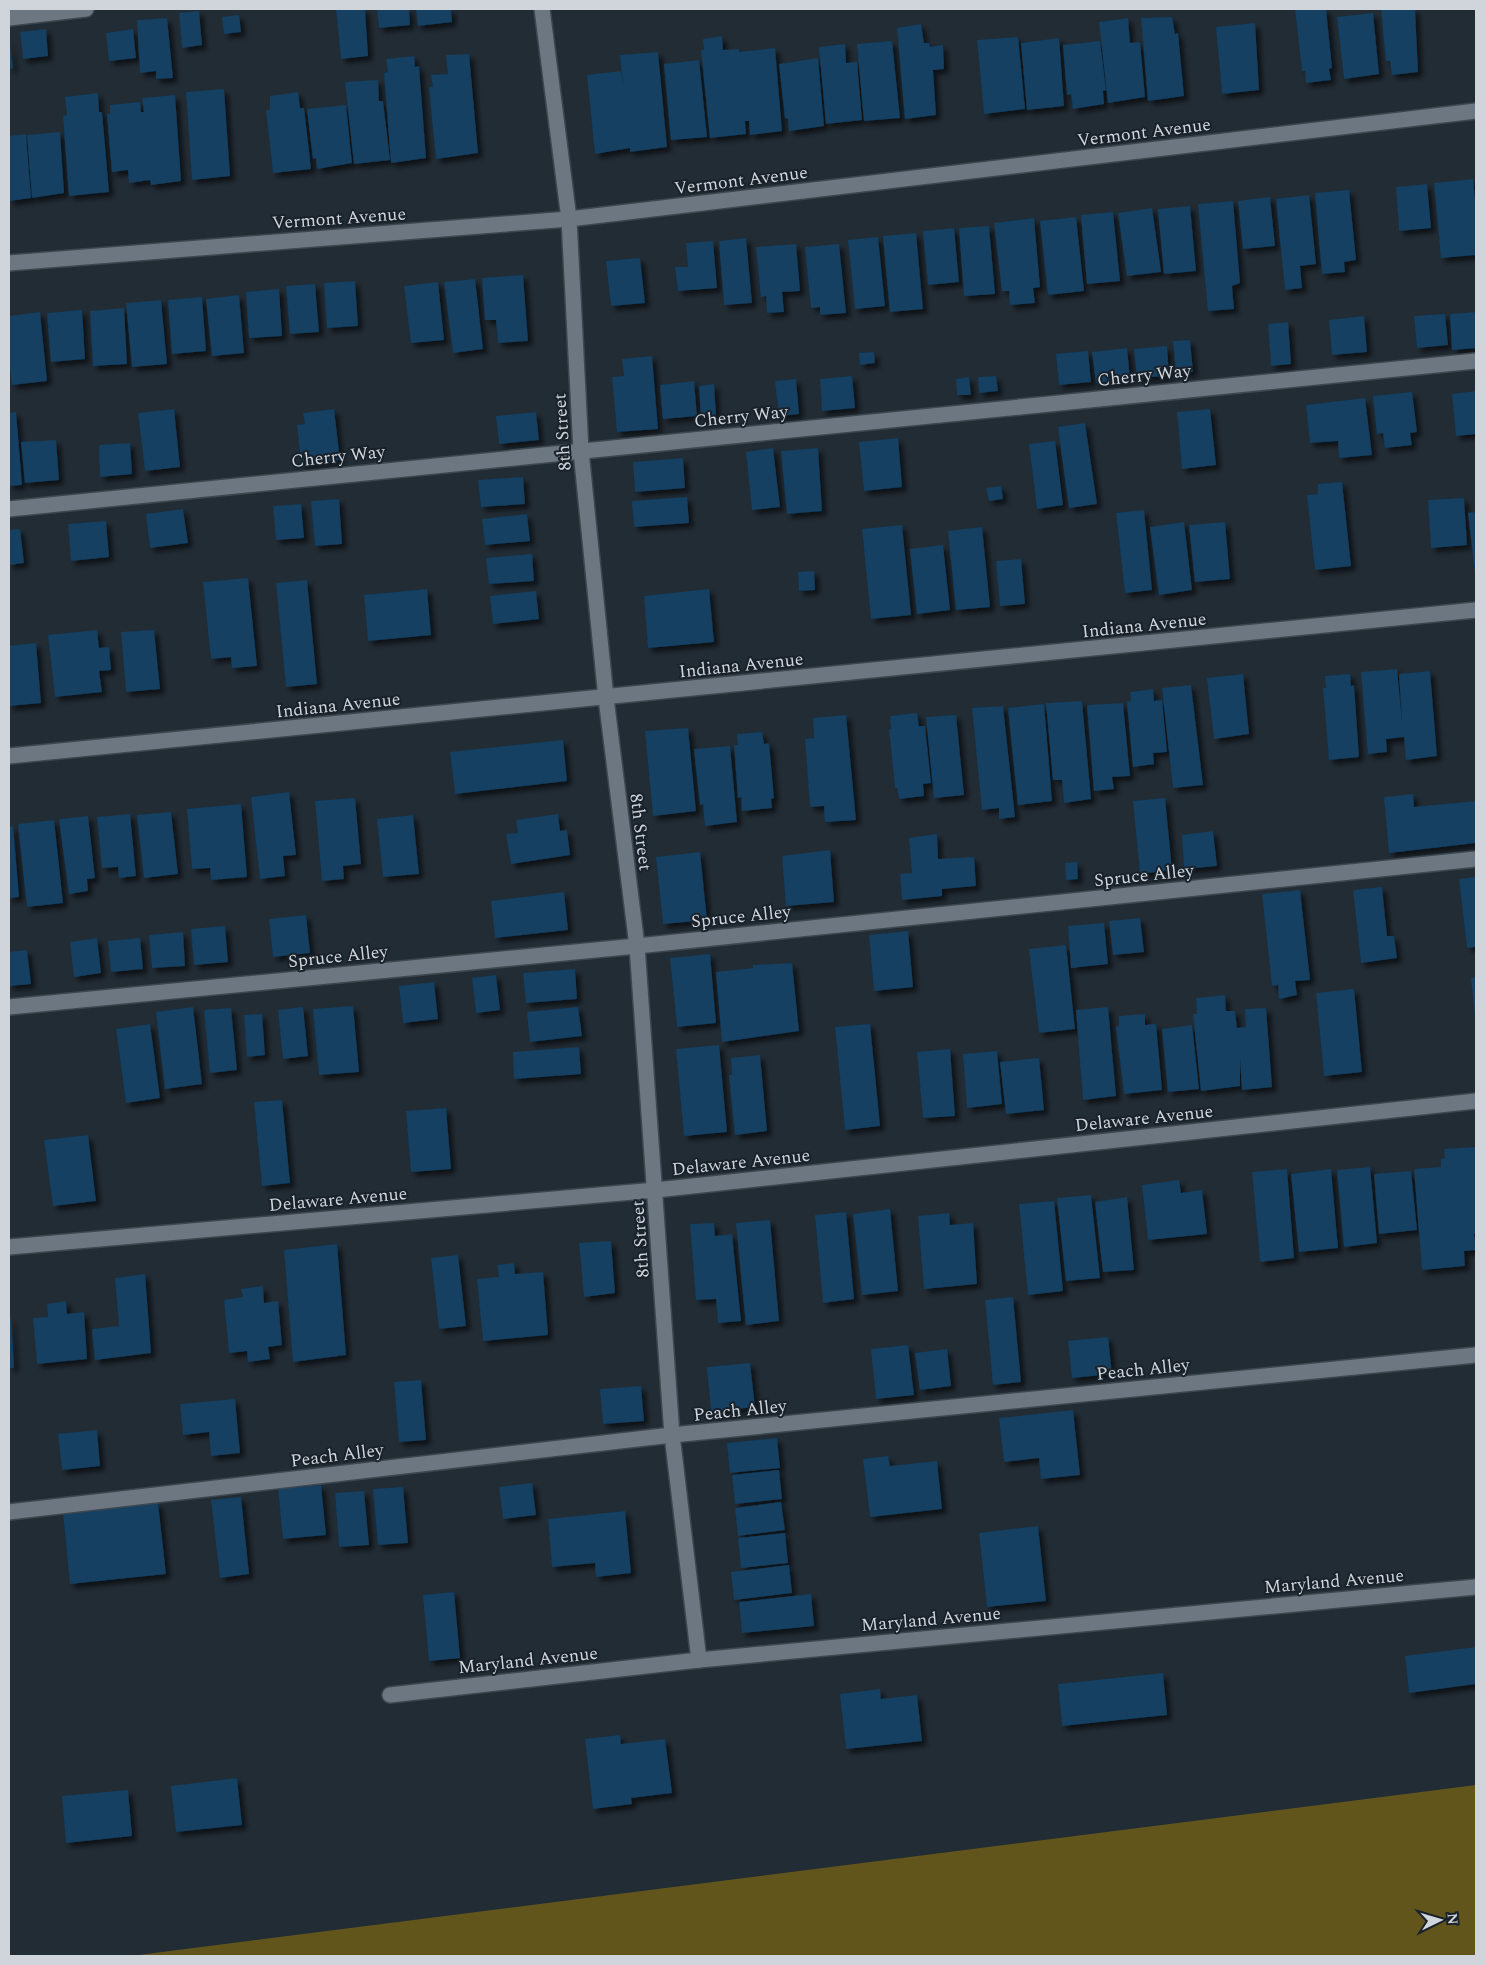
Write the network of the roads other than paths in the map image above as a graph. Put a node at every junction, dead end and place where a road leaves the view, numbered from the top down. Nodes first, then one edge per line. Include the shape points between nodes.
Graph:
1 (86, 9) edge
2 (542, 9) edge
3 (9, 18) edge
4 (1476, 110) edge
5 (570, 219) junction
6 (9, 263) edge
7 (1476, 360) edge
8 (581, 451) junction
9 (9, 509) edge
10 (1476, 610) edge
11 (606, 698) junction
12 (9, 756) edge
13 (1476, 859) edge
14 (636, 946) junction
15 (9, 1007) edge
16 (1476, 1101) edge
17 (656, 1190) junction
18 (9, 1247) edge
19 (1476, 1355) edge
20 (672, 1435) junction
21 (9, 1512) edge
22 (1476, 1587) edge
23 (699, 1660) junction
24 (390, 1695) dead end

1 - 3 street
2 - 5 street, 8th Street
4 - 5 street, Vermont Avenue
5 - 6 street, Vermont Avenue
5 - 8 street, 8th Street
7 - 8 street, Cherry Way
8 - 9 street, Cherry Way
8 - 11 street, 8th Street
10 - 11 street, Indiana Avenue
11 - 12 street, Indiana Avenue
11 - 14 street, 8th Street
13 - 14 street, Spruce Alley
14 - 15 street, Spruce Alley
14 - 17 street, 8th Street
16 - 17 street, Delaware Avenue
17 - 18 street, Delaware Avenue
17 - 20 street, 8th Street
19 - 20 street, Peach Alley
20 - 21 street, Peach Alley
20 - 23 street, 8th Street
22 - 23 street, Maryland Avenue
23 - 24 street, Maryland Avenue

